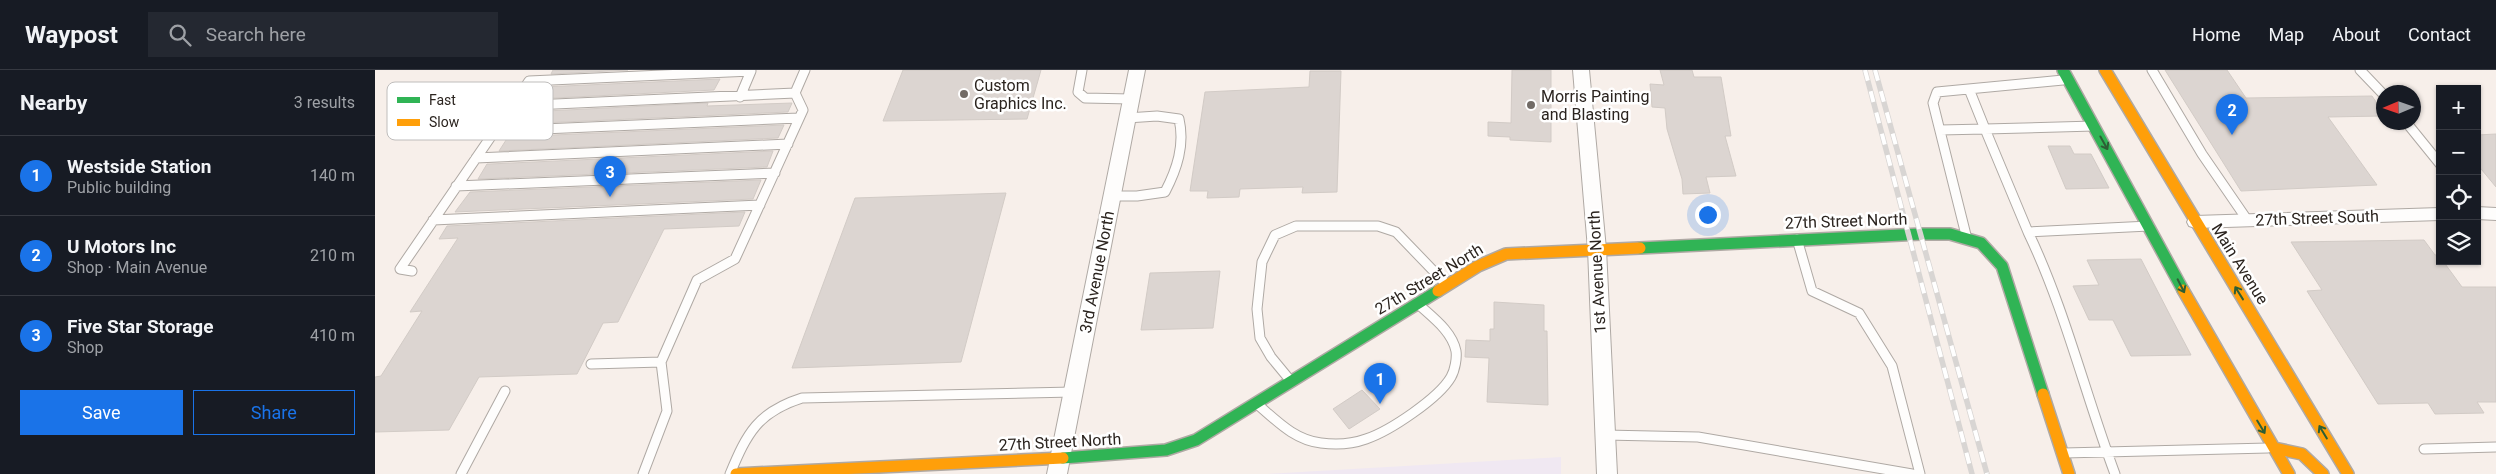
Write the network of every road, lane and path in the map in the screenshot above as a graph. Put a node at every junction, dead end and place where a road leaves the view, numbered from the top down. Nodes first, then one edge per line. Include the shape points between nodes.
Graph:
1 (805, 70) edge
2 (1082, 70) edge
3 (1137, 70) edge
4 (1581, 70) edge
5 (2054, 70) edge
6 (2105, 70) edge
7 (2118, 70) edge
8 (2153, 70) edge
9 (2360, 70) edge
10 (2063, 75) edge
11 (528, 82) edge
12 (2376, 87) edge
13 (1969, 89) junction
14 (795, 93) junction
15 (739, 97) junction
16 (1131, 99) junction
17 (553, 104) edge
18 (799, 118) junction
19 (1127, 118) junction
20 (2094, 126) junction
21 (553, 128) edge
22 (1985, 129) junction
23 (1940, 130) junction
24 (2412, 130) edge
25 (488, 140) edge
26 (2147, 142) junction
27 (788, 144) junction
28 (476, 158) junction
29 (2436, 159) edge
30 (775, 173) junction
31 (456, 186) junction
32 (1112, 196) junction
33 (760, 205) junction
34 (2481, 213) edge
35 (2436, 214) edge
36 (2496, 214) edge
37 (433, 220) junction
38 (2248, 221) junction
39 (2195, 222) junction
40 (2150, 226) junction
41 (2028, 232) junction
42 (1797, 239) junction
43 (1967, 239) junction
44 (1597, 249) junction
45 (412, 271) dead end
46 (1447, 285) junction
47 (1418, 303) junction
48 (661, 362) junction
49 (591, 364) dead end
50 (1292, 382) junction
51 (505, 390) dead end
52 (1073, 392) junction
53 (1256, 404) junction
54 (1605, 435) junction
55 (2496, 446) edge
56 (2273, 448) junction
57 (2424, 449) dead end
58 (2062, 452) junction
59 (2109, 452) junction
60 (1059, 466) edge
61 (461, 474) edge
62 (643, 474) edge
63 (730, 474) edge
64 (736, 474) edge
65 (1607, 474) edge
66 (1912, 474) edge
67 (1920, 474) edge
68 (2069, 474) edge
69 (2115, 474) edge
70 (2289, 474) edge
71 (2323, 474) edge
72 (2348, 474) edge

1 - 14 lane
2 - 16 lane via 1078,92 1085,98
3 - 16 street, 3rd Avenue North
4 - 44 street, 1st Avenue North
5 - 10 street
6 - 26 street, Main Avenue
7 - 26 street
8 - 38 lane via 2202,154
9 - 12 lane
10 - 13 lane
10 - 20 street
11 - 15 lane via 751,71
13 - 22 lane
13 - 23 lane via 1937,92 1933,103
14 - 15 lane
14 - 18 lane via 803,110
15 - 17 lane
16 - 19 street, 3rd Avenue North
18 - 21 lane
18 - 27 lane
19 - 32 street, 3rd Avenue North
19 - 32 lane via 1157,116 1179,119 1183,129 1174,175 1165,192
20 - 22 lane
20 -> 40 street
22 - 23 lane
22 - 41 lane
23 - 43 lane
24 - 29 lane
25 - 28 lane
26 - 39 street, Main Avenue
27 - 28 lane
27 - 30 lane
28 - 31 lane
30 - 31 lane
30 - 33 lane
31 - 37 lane
32 - 52 street, 3rd Avenue North
33 - 37 lane
33 - 48 lane via 735,259 697,280
34 - 36 street
35 - 38 street, 27th Street South
37 - 45 lane via 400,269
38 - 39 street, 27th Street South
72 -> 39 street, Main Avenue
40 - 41 lane
40 -> 56 street via 2201,324
41 - 59 lane via 2047,271 2093,415
42 - 43 street, 27th Street North via 1950,234
42 - 44 street, 27th Street North
42 - 67 lane via 1812,291 1859,313 1892,366
43 - 58 street, 27th Street North via 1981,243 2002,266
44 - 46 street, 27th Street North via 1506,254
44 - 54 street, 1st Avenue North
46 - 47 street, 27th Street North
46 - 50 lane via 1396,232 1378,226 1296,226 1275,235 1262,262 1257,309 1260,338
47 - 50 street, 27th Street North
47 - 53 lane via 1448,332 1457,352 1452,376 1432,397 1406,416 1368,439 1335,445 1312,442 1292,433
48 - 49 lane
48 - 62 lane via 667,411
50 - 53 street, 27th Street North
51 - 61 lane
52 - 60 street, 3rd Avenue North
52 - 63 lane via 802,398 780,404 763,416 741,448
53 - 60 street, 27th Street North via 1196,440 1166,450
54 - 65 street, 1st Avenue North
54 - 66 lane via 1698,437
55 - 57 lane
56 - 59 lane
56 - 70 street
56 - 71 street via 2302,451
58 - 59 lane
58 - 68 street, 27th Street North
59 - 69 lane
60 - 64 street, 27th Street North

